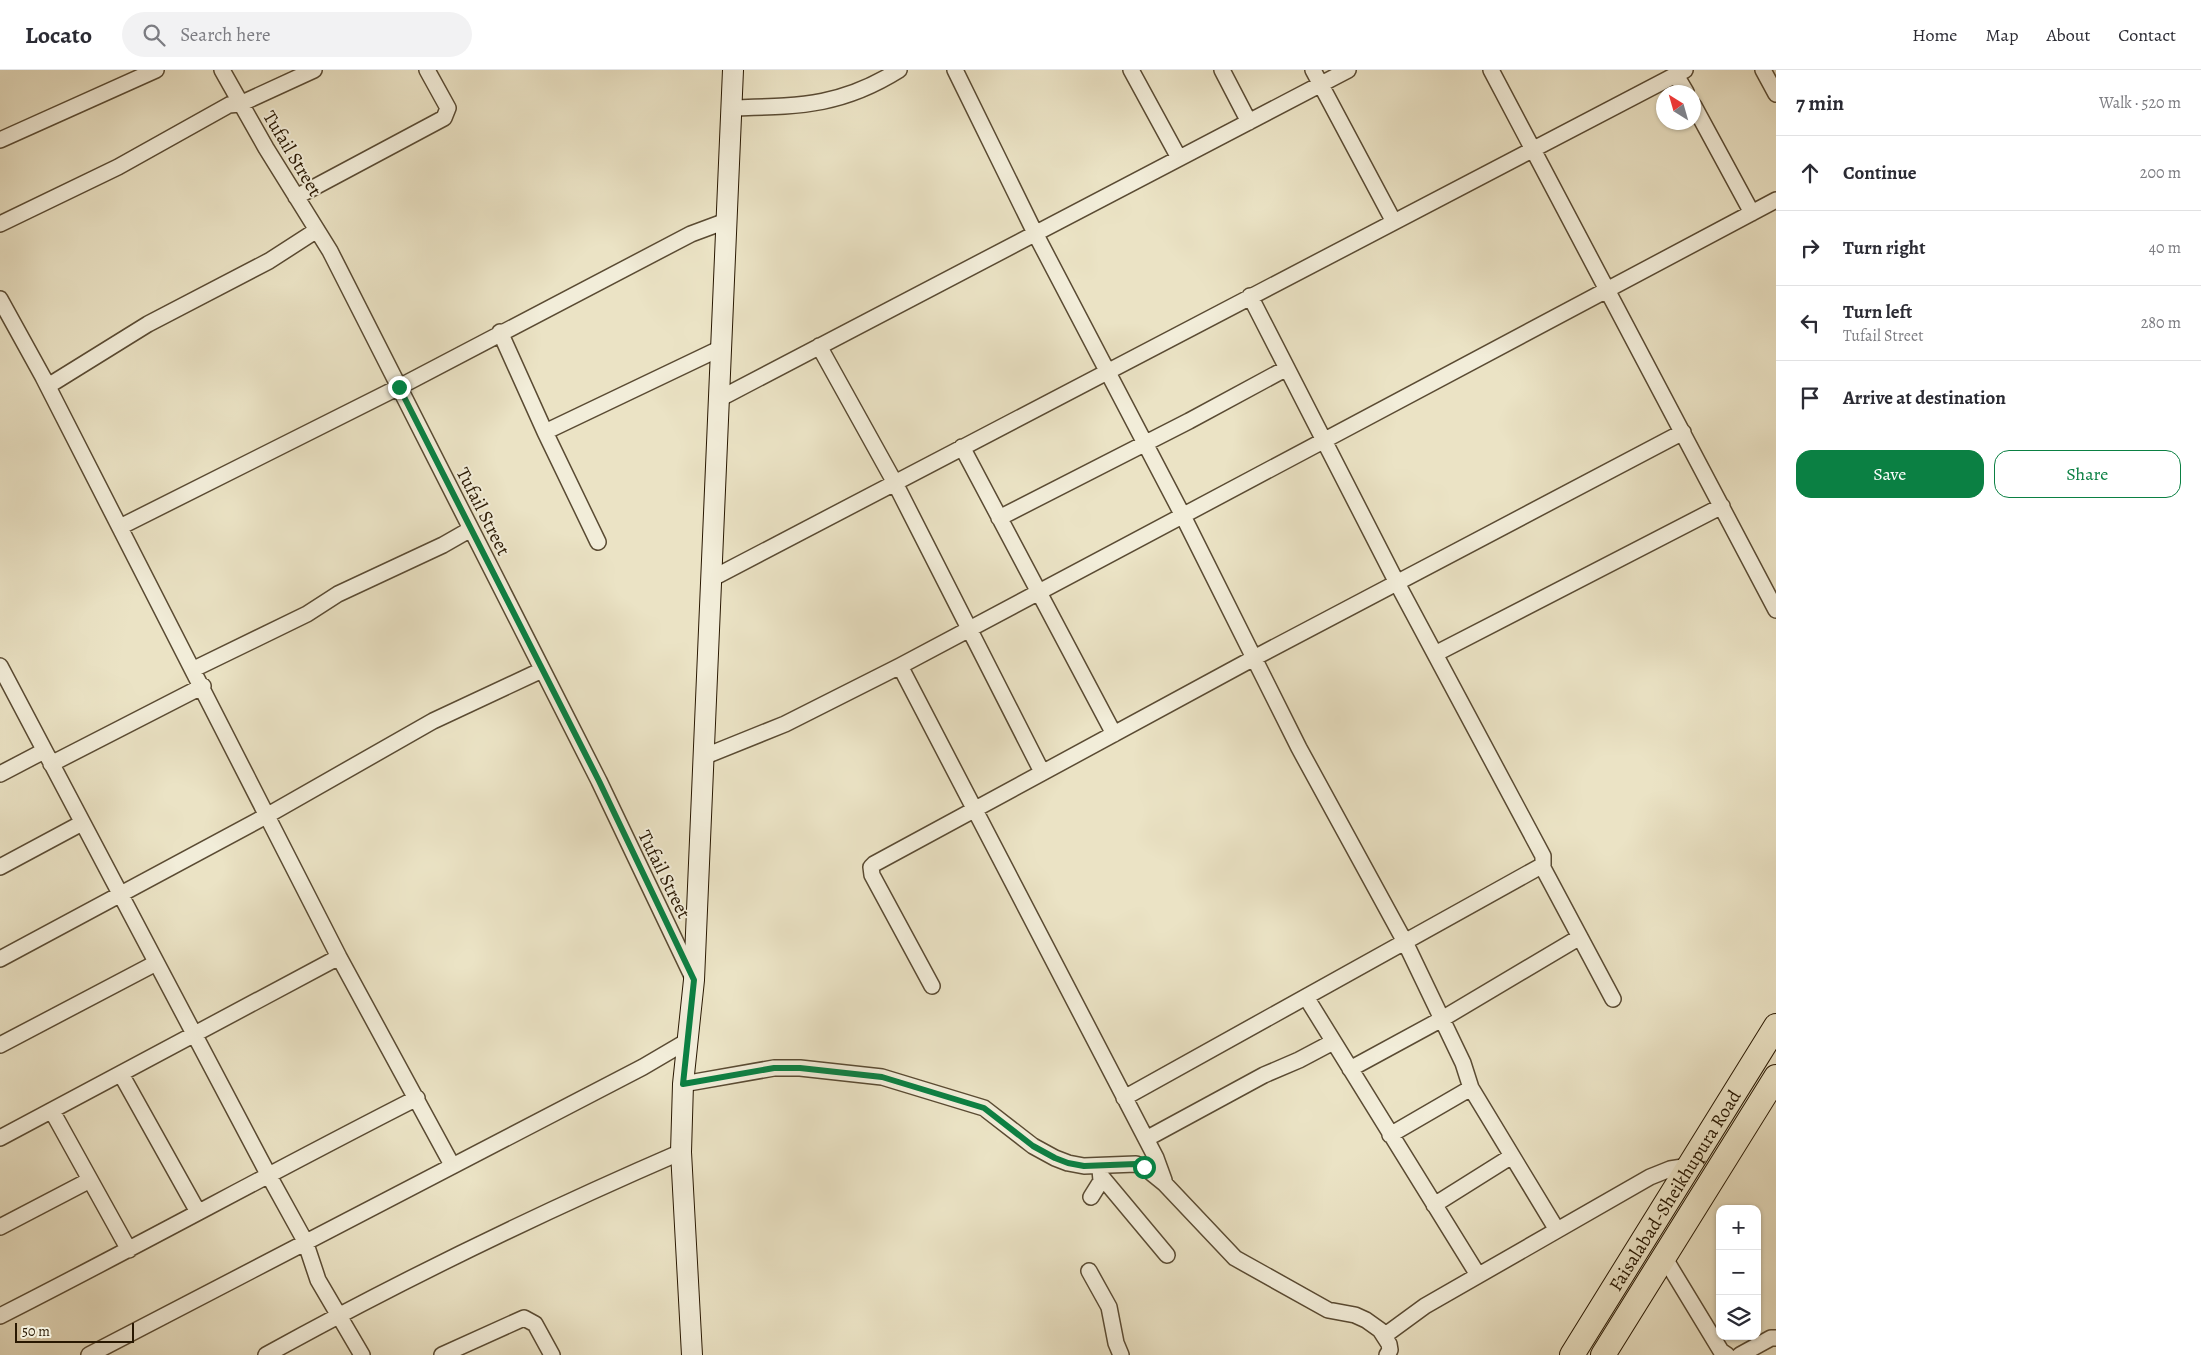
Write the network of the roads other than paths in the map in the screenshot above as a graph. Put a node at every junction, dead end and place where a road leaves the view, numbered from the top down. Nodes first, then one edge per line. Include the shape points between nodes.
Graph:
1 (156, 70) edge
2 (222, 70) edge
3 (314, 70) edge
4 (426, 70) edge
5 (733, 70) edge
6 (899, 70) edge
7 (955, 70) edge
8 (1131, 70) edge
9 (1222, 70) edge
10 (1313, 70) edge
11 (1348, 70) edge
12 (1491, 70) edge
13 (1763, 70) edge
14 (1680, 72) edge
15 (1320, 84) junction
16 (1684, 85) edge
17 (1776, 94) edge
18 (240, 104) junction
19 (731, 108) junction
20 (1701, 119) edge
21 (1249, 122) junction
22 (0, 140) edge
23 (1532, 149) junction
24 (1179, 158) junction
25 (296, 197) junction
26 (1776, 200) edge
27 (1752, 213) junction
28 (726, 221) junction
29 (1394, 222) junction
30 (0, 224) edge
31 (317, 230) junction
32 (1035, 233) junction
33 (1606, 291) junction
34 (1250, 296) junction
35 (0, 299) edge
36 (500, 332) junction
37 (819, 346) junction
38 (721, 348) junction
39 (1287, 368) junction
40 (1107, 372) junction
41 (48, 386) junction
42 (399, 387) junction
43 (718, 399) junction
44 (545, 432) junction
45 (1683, 432) junction
46 (1324, 439) junction
47 (1144, 443) junction
48 (962, 447) junction
49 (894, 483) junction
50 (1722, 506) junction
51 (1182, 514) junction
52 (1000, 518) junction
53 (120, 527) junction
54 (471, 529) junction
55 (598, 542) dead end
56 (711, 579) junction
57 (1397, 583) junction
58 (1039, 591) junction
59 (1776, 610) edge
60 (969, 629) junction
61 (1435, 654) junction
62 (1254, 658) junction
63 (0, 666) edge
64 (900, 666) junction
65 (194, 669) junction
66 (542, 670) junction
67 (203, 686) junction
68 (1114, 734) junction
69 (48, 757) junction
70 (703, 757) junction
71 (1042, 772) junction
72 (0, 774) edge
73 (974, 808) junction
74 (268, 815) junction
75 (82, 823) junction
76 (0, 866) edge
77 (1542, 866) junction
78 (120, 896) junction
79 (1580, 937) junction
80 (1405, 942) junction
81 (339, 956) junction
82 (0, 959) edge
83 (156, 963) junction
84 (694, 980) junction
85 (932, 986) dead end
86 (1306, 997) junction
87 (1613, 999) dead end
88 (1442, 1018) junction
89 (1776, 1026) edge
90 (194, 1035) junction
91 (689, 1040) junction
92 (1333, 1042) junction
93 (0, 1045) edge
94 (1350, 1069) junction
95 (121, 1074) junction
96 (1775, 1079) edge
97 (683, 1084) junction
98 (1471, 1088) junction
99 (417, 1098) junction
100 (1124, 1098) junction
101 (52, 1111) junction
102 (1390, 1135) junction
103 (0, 1138) edge
104 (1146, 1139) junction
105 (680, 1152) junction
106 (1512, 1156) junction
107 (452, 1165) junction
108 (1689, 1166) junction
109 (1100, 1171) junction
110 (268, 1174) junction
111 (90, 1180) junction
112 (1165, 1184) junction
113 (1091, 1197) dead end
114 (1434, 1205) junction
115 (198, 1212) junction
116 (0, 1227) edge
117 (1557, 1230) junction
118 (305, 1241) junction
119 (129, 1250) junction
120 (1167, 1255) dead end
121 (1664, 1257) junction
122 (1089, 1271) dead end
123 (1478, 1275) junction
124 (338, 1315) junction
125 (0, 1316) edge
126 (1384, 1336) junction
127 (1776, 1338) edge
128 (89, 1355) edge
129 (266, 1355) edge
130 (362, 1355) edge
131 (442, 1355) edge
132 (552, 1355) edge
133 (692, 1355) edge
134 (1121, 1355) edge
135 (1387, 1355) edge
136 (1572, 1355) edge
137 (1603, 1355) edge
138 (1727, 1355) edge
139 (1740, 1355) edge

1 - 22 street
2 - 18 street, Tufail Street
3 - 18 street
4 - 25 street via 448,108 444,118
5 - 19 main road
6 - 19 street via 863,90 834,100 804,106
7 - 32 street
8 - 24 street
9 - 21 street
10 - 15 street
11 - 15 street
12 - 23 street
13 - 17 street
14 - 16 street
14 - 23 street
15 - 21 street
15 - 29 street
18 - 25 street, Tufail Street
18 - 30 street via 229,105 118,167
19 - 28 main road
20 - 27 street
21 - 24 street
23 - 29 street
23 - 33 street
24 - 32 street
25 - 31 street, Tufail Street
26 - 27 street
27 - 33 street
28 - 36 street via 691,234
28 - 38 main road
29 - 34 street
31 - 41 street via 270,261 148,324
31 - 42 street, Tufail Street
32 - 37 street
32 - 40 street
33 - 45 street
33 - 46 street
34 - 39 street
34 - 40 street
35 - 41 street
36 - 42 street
36 - 44 street
37 - 43 street
37 - 49 street
38 - 43 main road
38 - 44 street
39 - 46 street
39 - 47 street
40 - 47 street
40 - 48 street
41 - 53 street
42 - 53 street
42 - 54 street, Tufail Street
43 - 56 main road
44 - 55 street
45 - 50 street
45 - 57 street
46 - 51 street
46 - 57 street
47 - 51 street
47 - 52 street
48 - 49 street
48 - 52 street
49 - 56 street
49 - 60 street
50 - 59 street
50 - 61 street
51 - 58 street
51 - 62 street
52 - 58 street
53 - 65 street
54 - 65 street
54 - 66 street, Tufail Street
56 - 70 main road
57 - 61 street
57 - 62 street
58 - 60 street
58 - 68 street
60 - 64 street
60 - 71 street
61 - 77 street via 1543,856
62 - 68 street
62 - 80 street via 1299,748
63 - 69 street
64 - 70 street via 786,724
64 - 73 street
65 - 67 street
66 - 74 street via 433,721
66 - 84 street, Tufail Street
67 - 69 street
67 - 74 street
68 - 71 street
69 - 72 street
69 - 75 street
70 - 84 main road
71 - 73 street
73 - 85 street via 871,867 872,875
73 - 100 street
74 - 78 street
74 - 81 street
75 - 76 street
75 - 78 street
77 - 79 street
77 - 80 street
78 - 82 street
78 - 83 street
79 - 87 street
79 - 88 street
80 - 86 street
80 - 88 street
81 - 90 street
81 - 99 street
83 - 90 street
83 - 93 street
84 - 91 main road
86 - 92 street
86 - 100 street
88 - 94 street
88 - 98 street
89 - 108 highway, Faisalabad-Sheikhupura Road
90 - 95 street
90 - 110 street
91 - 97 main road
91 - 107 street
92 - 94 street
92 - 104 street
94 - 102 street
95 - 101 street
95 - 115 street
96 - 121 highway, Faisalabad-Sheikhupura Road
97 - 105 main road
97 - 109 street via 774,1068 882,1077 984,1108 1026,1141 1055,1158
98 - 102 street
98 - 106 street
99 - 107 street
99 - 110 street
100 - 104 street
101 - 103 street
101 - 111 street
102 - 114 street
104 - 112 street
105 - 124 street
105 - 133 main road
106 - 114 street
106 - 117 street
107 - 118 street
108 - 117 street via 1650,1177
108 - 136 highway, Faisalabad-Sheikhupura Road
109 - 112 street via 1136,1164 1153,1172
109 - 113 street
109 - 120 street
110 - 115 street
110 - 118 street
111 - 116 street
111 - 119 street
112 - 126 street via 1235,1258 1328,1310 1366,1320
114 - 123 street
115 - 119 street
117 - 123 street
118 - 124 street via 318,1280
118 - 128 street
119 - 125 street
121 - 137 highway, Faisalabad-Sheikhupura Road
121 - 138 street via 1721,1351
122 - 134 street via 1109,1307
123 - 126 street via 1425,1306
124 - 129 street
124 - 130 street
126 - 135 street via 1390,1350
127 - 139 street
131 - 132 street via 524,1318 535,1324

